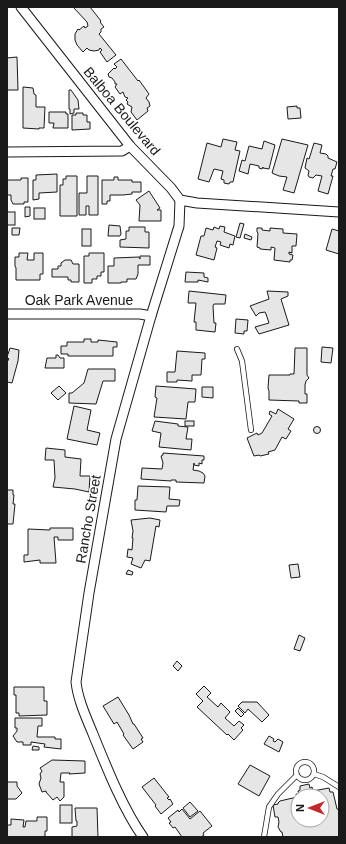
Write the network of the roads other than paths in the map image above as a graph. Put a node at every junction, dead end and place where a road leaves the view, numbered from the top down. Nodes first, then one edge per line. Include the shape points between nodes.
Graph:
1 (21, 7) edge
2 (130, 146) junction
3 (7, 152) edge
4 (180, 200) junction
5 (339, 212) edge
6 (7, 314) edge
7 (151, 316) junction
8 (237, 349) dead end
9 (251, 430) dead end
10 (314, 774) junction
11 (296, 776) junction
12 (339, 787) edge
13 (142, 837) edge
14 (264, 837) edge

1 - 2 street, Balboa Boulevard
2 - 3 street via 122,151
2 - 4 street, Balboa Boulevard
4 - 5 street
4 - 7 street, Rancho Street via 179,226
6 - 7 street, Oak Park Avenue
7 - 13 street, Rancho Street via 116,439 76,682 77,695 100,751
8 - 9 lane via 242,361
10 - 11 lane via 304,781
10 - 11 lane via 312,765 304,762 296,766
10 - 12 lane
11 - 14 lane via 269,807

